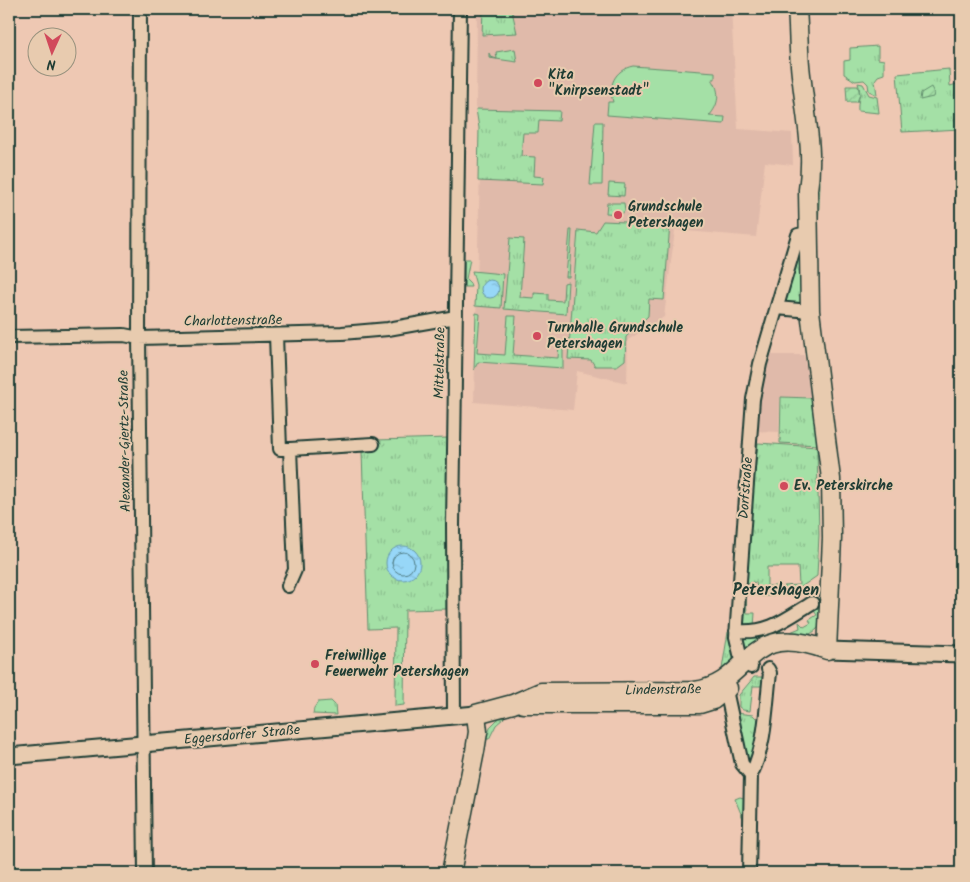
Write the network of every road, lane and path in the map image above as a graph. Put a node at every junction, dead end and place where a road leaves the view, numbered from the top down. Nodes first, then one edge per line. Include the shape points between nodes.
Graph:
1 (140, 9) edge
2 (460, 9) edge
3 (797, 9) edge
4 (808, 233) junction
5 (777, 308) junction
6 (810, 311) junction
7 (456, 317) junction
8 (276, 335) junction
9 (9, 337) edge
10 (139, 338) junction
11 (373, 444) dead end
12 (290, 449) junction
13 (288, 586) dead end
14 (812, 602) dead end
15 (736, 631) junction
16 (827, 650) junction
17 (961, 654) edge
18 (754, 665) junction
19 (724, 686) junction
20 (476, 714) junction
21 (454, 717) junction
22 (144, 744) junction
23 (9, 756) edge
24 (752, 775) junction
25 (146, 873) edge
26 (450, 873) edge
27 (749, 873) edge

1 - 10 street, Alexander-Giertz-Straße
2 - 7 street, Mittelstraße
3 - 4 main road via 802,84 801,146 803,176 808,190
4 - 5 street, Dorfstraße via 798,235
4 - 6 main road
5 - 6 street
5 - 15 street, Dorfstraße via 753,399
6 - 16 main road via 832,479
7 - 8 street, Charlottenstraße via 388,329
7 - 21 street, Mittelstraße
8 - 10 street, Charlottenstraße
8 - 12 street via 280,449
9 - 10 street, Charlottenstraße via 124,334
10 - 22 street, Alexander-Giertz-Straße
11 - 12 street
12 - 13 street via 295,570
14 - 15 street via 768,629
15 - 18 street, Dorfstraße via 737,648
16 - 17 street
16 - 18 main road, Lindenstraße via 809,643 771,643 764,645
18 - 19 main road, Lindenstraße
18 - 24 street, Dorfstraße via 770,673 758,761
19 - 20 main road, Lindenstraße via 695,691 541,692
19 - 24 street via 742,764
20 - 21 street, Eggersdorfer Straße
20 - 26 main road via 476,750
21 - 22 street, Eggersdorfer Straße
22 - 23 street, Eggersdorfer Straße
22 - 25 street, Alexander-Giertz-Straße
24 - 27 street, Dorfstraße

